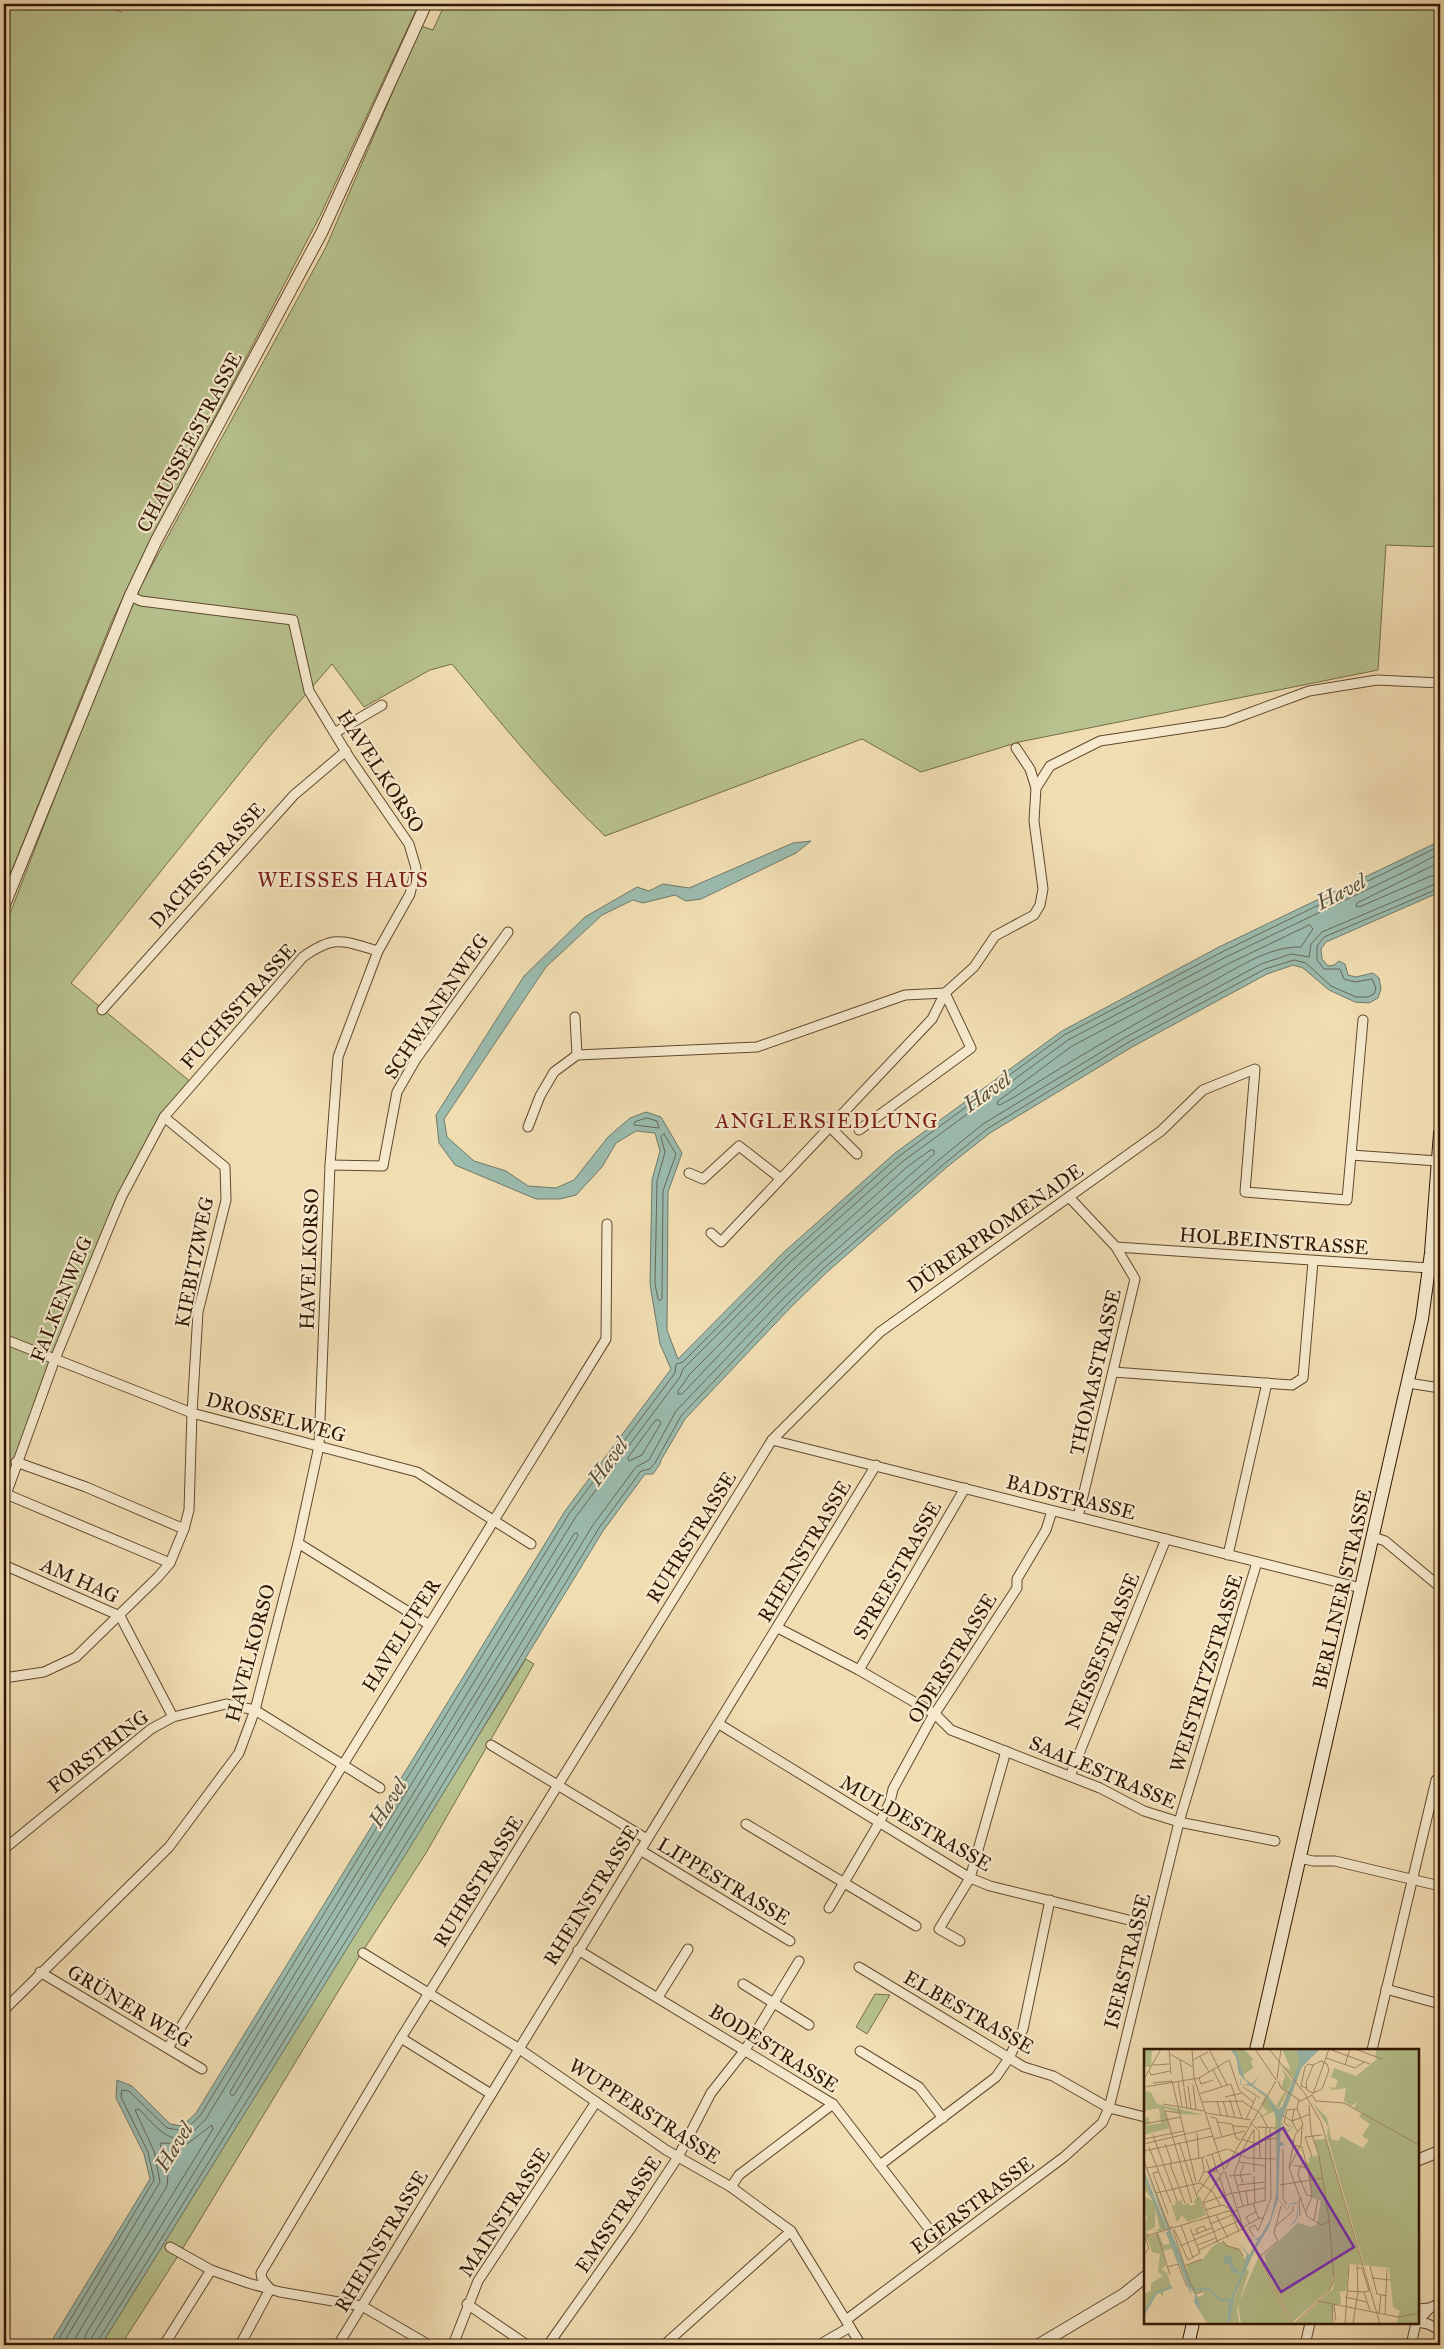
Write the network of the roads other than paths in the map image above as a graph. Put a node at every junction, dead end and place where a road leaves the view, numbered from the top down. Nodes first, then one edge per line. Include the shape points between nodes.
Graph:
1 (426, 4) edge
2 (130, 596) junction
3 (1440, 683) edge
4 (382, 705) dead end
5 (336, 732) junction
6 (1016, 748) dead end
7 (346, 751) junction
8 (1036, 788) junction
9 (4, 906) edge
10 (508, 932) dead end
11 (378, 951) junction
12 (945, 993) junction
13 (102, 1010) dead end
14 (576, 1017) dead end
15 (1363, 1020) dead end
16 (577, 1055) junction
17 (164, 1117) junction
18 (528, 1127) dead end
19 (831, 1128) junction
20 (859, 1130) dead end
21 (1440, 1133) edge
22 (857, 1154) dead end
23 (1351, 1155) junction
24 (1438, 1161) junction
25 (330, 1165) junction
26 (689, 1173) dead end
27 (780, 1178) junction
28 (1069, 1197) junction
29 (607, 1224) dead end
30 (711, 1233) dead end
31 (1436, 1238) edge
32 (1116, 1247) junction
33 (1313, 1261) junction
34 (1429, 1268) junction
35 (4, 1339) edge
36 (54, 1359) junction
37 (1113, 1372) junction
38 (1267, 1383) junction
39 (1408, 1383) junction
40 (1440, 1388) edge
41 (192, 1413) junction
42 (772, 1440) junction
43 (319, 1446) junction
44 (16, 1462) junction
45 (876, 1465) junction
46 (965, 1488) junction
47 (5, 1497) edge
48 (1052, 1511) junction
49 (1078, 1518) junction
50 (493, 1520) junction
51 (184, 1529) junction
52 (1373, 1537) junction
53 (1166, 1539) junction
54 (298, 1542) junction
55 (531, 1544) dead end
56 (1228, 1555) junction
57 (1257, 1562) junction
58 (170, 1563) junction
59 (4, 1565) edge
60 (1440, 1587) edge
61 (1361, 1588) junction
62 (120, 1616) junction
63 (428, 1624) junction
64 (778, 1628) junction
65 (859, 1670) junction
66 (4, 1678) edge
67 (255, 1710) junction
68 (935, 1714) junction
69 (173, 1717) junction
70 (719, 1724) junction
71 (492, 1745) dead end
72 (1006, 1750) junction
73 (342, 1765) junction
74 (1070, 1776) junction
75 (1436, 1780) dead end
76 (558, 1786) junction
77 (380, 1788) dead end
78 (1179, 1822) junction
79 (879, 1823) junction
80 (746, 1824) dead end
81 (647, 1840) junction
82 (1275, 1841) dead end
83 (4, 1849) edge
84 (640, 1850) junction
85 (1300, 1858) junction
86 (970, 1878) junction
87 (1412, 1880) junction
88 (844, 1883) junction
89 (1440, 1886) edge
90 (1050, 1900) junction
91 (830, 1908) dead end
92 (1141, 1923) dead end
93 (916, 1926) dead end
94 (790, 1941) dead end
95 (960, 1941) dead end
96 (688, 1949) dead end
97 (578, 1950) junction
98 (363, 1953) dead end
99 (799, 1961) dead end
100 (858, 1967) dead end
101 (40, 1972) junction
102 (743, 1984) dead end
103 (1386, 1989) junction
104 (430, 1993) junction
105 (658, 1997) junction
106 (773, 2003) junction
107 (1440, 2004) edge
108 (4, 2010) edge
109 (809, 2025) dead end
110 (401, 2038) junction
111 (168, 2048) junction
112 (518, 2048) junction
113 (1256, 2049) edge
114 (1372, 2049) edge
115 (745, 2050) junction
116 (860, 2051) dead end
117 (1009, 2058) junction
118 (202, 2069) dead end
119 (491, 2094) junction
120 (596, 2102) junction
121 (833, 2104) junction
122 (1109, 2108) junction
123 (1144, 2117) edge
124 (4, 2118) edge
125 (943, 2118) junction
126 (1440, 2151) edge
127 (678, 2157) junction
128 (1419, 2160) edge
129 (880, 2165) junction
130 (731, 2187) junction
131 (4, 2190) edge
132 (791, 2231) junction
133 (936, 2238) dead end
134 (170, 2247) dead end
135 (210, 2270) junction
136 (1144, 2278) edge
137 (1144, 2286) edge
138 (270, 2289) junction
139 (1124, 2294) junction
140 (1440, 2303) edge
141 (467, 2304) junction
142 (362, 2306) junction
143 (1430, 2308) junction
144 (1419, 2309) edge
145 (1419, 2320) edge
146 (1419, 2322) edge
147 (848, 2324) junction
148 (1193, 2324) edge
149 (1310, 2324) edge
150 (1416, 2324) edge
151 (1440, 2330) edge
152 (164, 2345) edge
153 (240, 2345) edge
154 (338, 2345) edge
155 (429, 2345) edge
156 (453, 2345) edge
157 (527, 2345) edge
158 (548, 2345) edge
159 (664, 2345) edge
160 (819, 2345) edge
161 (861, 2345) edge
162 (1038, 2345) edge
163 (1188, 2345) edge
164 (1305, 2345) edge
165 (1411, 2345) edge

1 - 2 street, CHAUSSEESTRASSE via 322,232
2 - 5 street, HAVELKORSO via 141,601 293,620 309,691
2 - 9 street, CHAUSSEESTRASSE
3 - 8 street via 1377,680 1309,691 1225,722 1100,740 1050,766
4 - 5 street
5 - 7 street, HAVELKORSO
6 - 8 street via 1030,768
7 - 11 street, HAVELKORSO via 409,844 416,868 410,894
7 - 13 street, DACHSSTRASSE via 294,795
8 - 12 street via 1034,821 1044,889 1040,905 1034,915 995,936 974,967
10 - 25 street, SCHWANENWEG via 416,1059 397,1092 383,1166
11 - 17 street, FUCHSSTRASSE via 343,941 321,944 303,957
11 - 25 street, HAVELKORSO via 338,1057
12 - 16 street via 905,995 757,1047
12 - 19 street via 932,1019
12 - 20 street via 971,1048
14 - 16 street
15 - 23 street
16 - 18 street via 554,1072
17 - 36 street, FALKENWEG via 122,1196
17 - 41 street, KIEBITZWEG via 225,1167 226,1200 198,1312
19 - 22 street
19 - 27 street
21 - 24 main road, BERLINER STRASSE
23 - 24 street
23 - 28 street, DÜRERPROMENADE via 1347,1200 1245,1192 1255,1070 1247,1071 1203,1090 1161,1131
24 - 31 main road, BERLINER STRASSE
25 - 43 street, HAVELKORSO
26 - 27 street via 703,1179 739,1146
27 - 30 street via 721,1242
28 - 32 street, THOMASTRASSE
28 - 42 street, DÜRERPROMENADE via 880,1332
29 - 50 street, HAVELUFER via 606,1339
31 - 34 main road, BERLINER STRASSE
32 - 33 street, HOLBEINSTRASSE
32 - 37 street, THOMASTRASSE via 1135,1279
33 - 34 street, HOLBEINSTRASSE
33 - 38 street via 1303,1378 1292,1386
34 - 39 main road, BERLINER STRASSE
35 - 36 street, DROSSELWEG
36 - 41 street, DROSSELWEG
36 - 44 street, FALKENWEG
37 - 38 street
37 - 49 street, THOMASTRASSE
38 - 56 street
39 - 40 street
39 - 52 main road, BERLINER STRASSE
41 - 43 street, DROSSELWEG
41 - 51 street, KIEBITZWEG via 190,1510
42 - 45 street, BADSTRASSE
42 - 76 street, RUHRSTRASSE
43 - 50 street, DROSSELWEG via 417,1472
43 - 54 street, HAVELKORSO
44 - 47 street, FALKENWEG
44 - 51 street via 86,1487
45 - 46 street, BADSTRASSE
45 - 64 street, RHEINSTRASSE
46 - 48 street, BADSTRASSE
46 - 65 street, SPREESTRASSE
47 - 58 street
48 - 49 street, BADSTRASSE
48 - 68 street, ODERSTRASSE via 1046,1530 1017,1579 1017,1588
49 - 53 street, BADSTRASSE
50 - 55 street, DROSSELWEG
50 - 63 street, HAVELUFER
51 - 58 street, KIEBITZWEG
52 - 60 street via 1384,1541
52 - 61 main road, BERLINER STRASSE
53 - 56 street, BADSTRASSE
53 - 74 street, NEISSESTRASSE
54 - 63 street
54 - 67 street, HAVELKORSO
56 - 57 street, BADSTRASSE
57 - 61 street, BADSTRASSE
57 - 78 street, WEISTRITZSTRASSE
58 - 62 street
59 - 62 street, AM HAG
61 - 85 main road, BERLINER STRASSE
62 - 66 street via 76,1657 44,1672
62 - 69 street, AM HAG
63 - 73 street, HAVELUFER
64 - 65 street, SAALESTRASSE
64 - 70 street, RHEINSTRASSE
65 - 68 street, SAALESTRASSE
67 - 69 street, FORSTRING via 226,1704
67 - 73 street
67 - 101 street, HAVELKORSO via 239,1753 169,1847
68 - 72 street, SAALESTRASSE via 951,1730
68 - 79 street, ODERSTRASSE via 893,1789
69 - 83 street, FORSTRING via 151,1729
70 - 79 street, MULDESTRASSE
70 - 81 street, RHEINSTRASSE
71 - 76 street, LIPPESTRASSE
72 - 74 street, SAALESTRASSE
72 - 86 street
73 - 77 street
73 - 111 street, HAVELUFER
74 - 78 street, SAALESTRASSE via 1144,1811
75 - 87 street
76 - 81 street, LIPPESTRASSE
76 - 104 street, RUHRSTRASSE
78 - 82 street, SAALESTRASSE
78 - 122 street, ISERSTRASSE
79 - 86 street, MULDESTRASSE
79 - 88 street, ODERSTRASSE
80 - 88 street
81 - 84 street, RHEINSTRASSE
84 - 94 street, LIPPESTRASSE
84 - 97 street, RHEINSTRASSE
85 - 87 street via 1335,1861
85 - 113 main road, BERLINER STRASSE
86 - 90 street, MULDESTRASSE
86 - 95 street via 939,1929
87 - 89 street
87 - 103 street
88 - 91 street, ODERSTRASSE
88 - 93 street
90 - 92 street, MULDESTRASSE
90 - 117 street via 1023,2029
96 - 105 street
97 - 105 street, BODESTRASSE
97 - 112 street, RHEINSTRASSE
98 - 104 street, WUPPERSTRASSE
99 - 106 street, EMSSTRASSE
100 - 117 street, ELBESTRASSE
101 - 108 street, HAVELKORSO
101 - 111 street, GRÜNER WEG
102 - 106 street
103 - 107 street
103 - 114 street
104 - 110 street, RUHRSTRASSE
104 - 112 street, WUPPERSTRASSE
105 - 115 street, BODESTRASSE
106 - 109 street
106 - 115 street, EMSSTRASSE
110 - 119 street
110 - 138 street, RUHRSTRASSE via 262,2273 262,2279
111 - 118 street, GRÜNER WEG
112 - 119 street, RHEINSTRASSE
112 - 120 street, WUPPERSTRASSE
115 - 121 street, BODESTRASSE
115 - 127 street, EMSSTRASSE via 711,2093
116 - 125 street via 919,2087
117 - 122 street, ELBESTRASSE via 1024,2067 1053,2076
117 - 125 street via 996,2077
119 - 142 street, RHEINSTRASSE
120 - 127 street, WUPPERSTRASSE
120 - 141 street, MAINSTRASSE via 478,2281
121 - 129 street, BODESTRASSE
121 - 130 street via 739,2175
122 - 123 street, ELBESTRASSE
122 - 147 street, EGERSTRASSE via 1102,2123 1064,2157
124 - 131 street
125 - 129 street
126 - 128 street
127 - 130 street, WUPPERSTRASSE
127 - 158 street, EMSSTRASSE
129 - 133 street, BODESTRASSE
130 - 132 street, WUPPERSTRASSE
132 - 147 street, WUPPERSTRASSE
132 - 159 street
134 - 135 street
135 - 138 street
135 - 152 street
136 - 139 street
137 - 139 street
138 - 142 street
138 - 153 street
139 - 162 street
140 - 143 street
141 - 156 street, MAINSTRASSE
141 - 157 street
142 - 154 street, RHEINSTRASSE
142 - 155 street
143 - 144 street
143 - 145 street
146 - 151 street
147 - 160 street, EGERSTRASSE
147 - 161 street, WUPPERSTRASSE
148 - 163 main road
149 - 164 street
150 - 165 street

